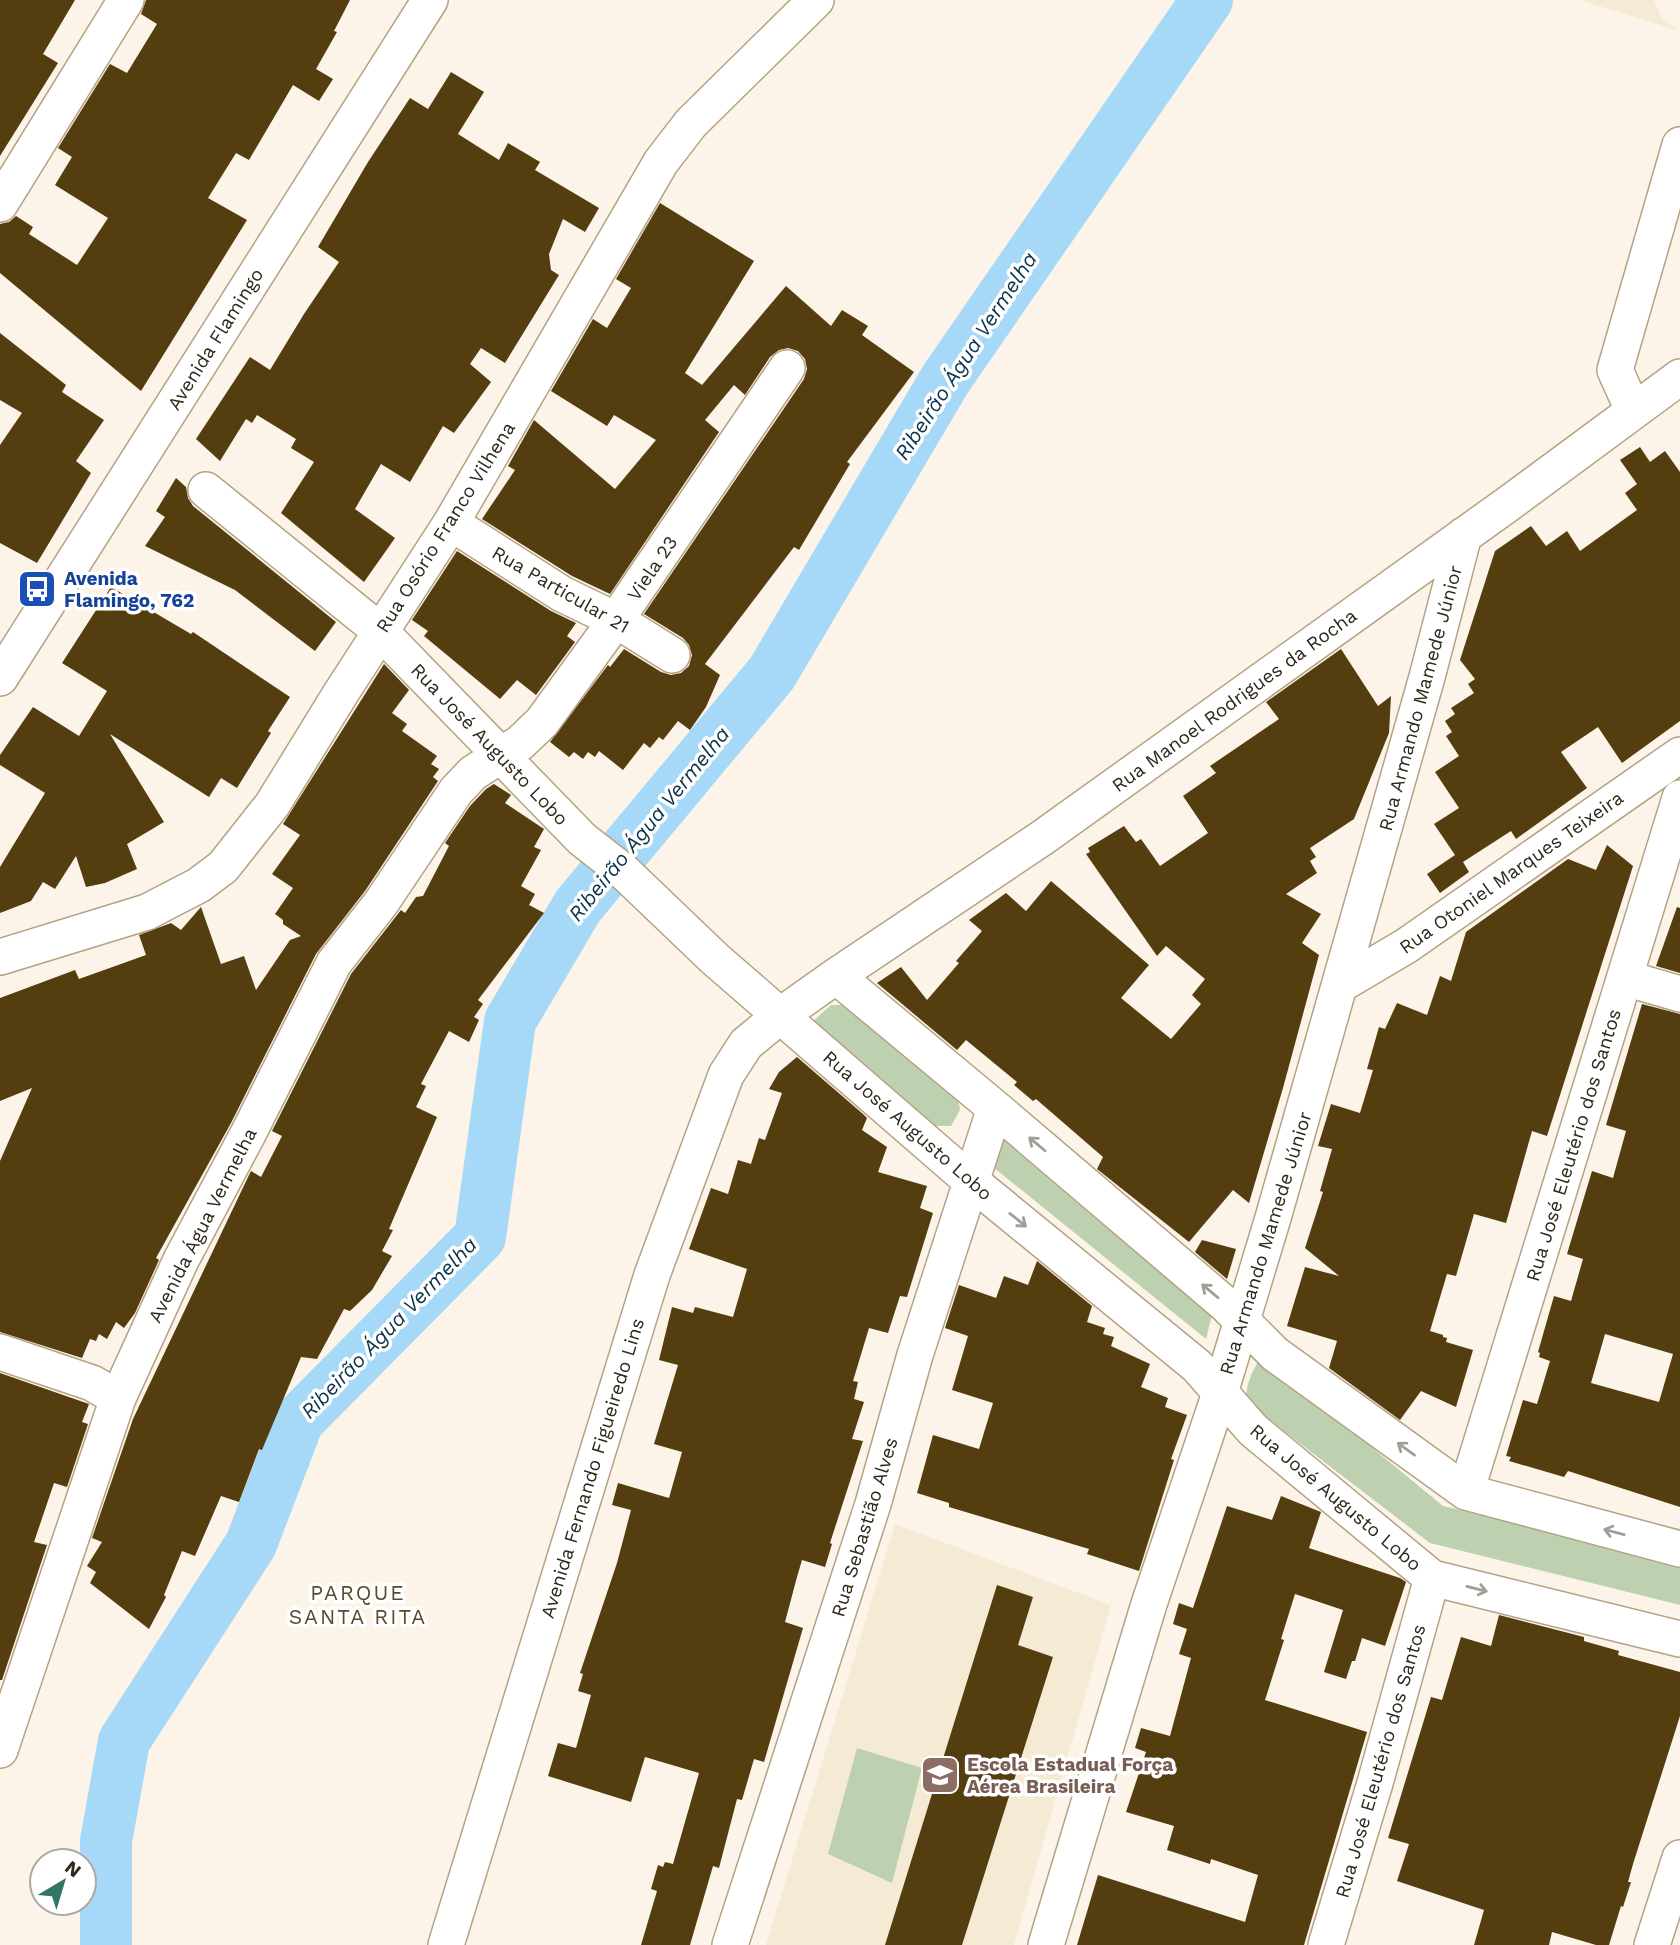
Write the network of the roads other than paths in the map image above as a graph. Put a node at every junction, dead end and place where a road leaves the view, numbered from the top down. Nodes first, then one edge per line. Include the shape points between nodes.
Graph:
1 (126, 0) edge
2 (430, 0) edge
3 (816, 0) edge
4 (1680, 145) edge
5 (0, 204) edge
6 (787, 368) dead end
7 (1680, 377) edge
8 (1633, 410) junction
9 (206, 490) dead end
10 (451, 523) junction
11 (1464, 535) junction
12 (616, 621) junction
13 (380, 631) junction
14 (672, 655) dead end
15 (0, 678) edge
16 (502, 755) junction
17 (1680, 755) edge
18 (1680, 798) edge
19 (0, 957) edge
20 (836, 976) junction
21 (1625, 978) junction
22 (1340, 985) junction
23 (1680, 994) edge
24 (781, 1015) junction
25 (995, 1108) junction
26 (972, 1182) junction
27 (1241, 1320) junction
28 (0, 1352) edge
29 (1220, 1394) junction
30 (118, 1398) junction
31 (1466, 1492) junction
32 (1680, 1549) edge
33 (1432, 1578) junction
34 (1680, 1639) edge
35 (0, 1750) edge
36 (1680, 1858) edge
37 (451, 1942) edge
38 (730, 1945) edge
39 (1046, 1945) edge
40 (1326, 1945) edge
41 (1652, 1945) edge

1 - 5 street
2 - 15 street, Avenida Flamingo
3 - 10 street, Rua Osório Franco Vilhena via 691,123 661,162
4 - 8 street via 1615,370
6 - 12 street, Viela 23
7 - 8 street, Rua Manoel Rodrigues da Rocha
8 - 11 street, Rua Manoel Rodrigues da Rocha
9 - 13 street, Rua José Augusto Lobo
10 - 12 street, Rua Particular 21 via 562,594
10 - 13 street, Rua Osório Franco Vilhena
11 - 20 street, Rua Manoel Rodrigues da Rocha via 1042,838
11 - 22 street, Rua Armando Mamede Júnior
12 - 14 street, Rua Particular 21
12 - 16 street, Viela 23 via 542,722
13 - 16 street, Rua José Augusto Lobo
13 - 19 street, Rua Osório Franco Vilhena via 272,805 223,867 199,886 147,912
16 - 24 street, Rua José Augusto Lobo via 582,839
16 - 30 street, Avenida Água Vermelha via 456,791 334,963 181,1260
17 - 22 street, Rua Otoniel Marques Teixeira via 1406,946
18 - 21 street, Rua José Eleutério dos Santos
20 - 24 street, Rua Manoel Rodrigues da Rocha
20 - 25 street
21 - 23 street
21 - 31 street, Rua José Eleutério dos Santos
22 - 27 street, Rua Armando Mamede Júnior
24 - 26 street, Rua José Augusto Lobo
24 - 37 street, Avenida Fernando Figueiredo Lins via 746,1044 726,1075 652,1275
25 - 26 street, Rua Sebastião Alves
27 -> 25 street
26 -> 29 street, Rua José Augusto Lobo via 1197,1366
26 - 38 street, Rua Sebastião Alves
27 - 29 street, Rua Armando Mamede Júnior
31 -> 27 street via 1275,1354
28 - 30 street via 92,1383
29 - 33 street, Rua José Augusto Lobo via 1253,1430
29 - 39 street, Rua Armando Mamede Júnior via 1150,1604
30 - 35 street, Avenida Água Vermelha
32 -> 31 street
33 -> 34 street, Rua José Augusto Lobo
33 - 40 street, Rua José Eleutério dos Santos
36 - 41 street

